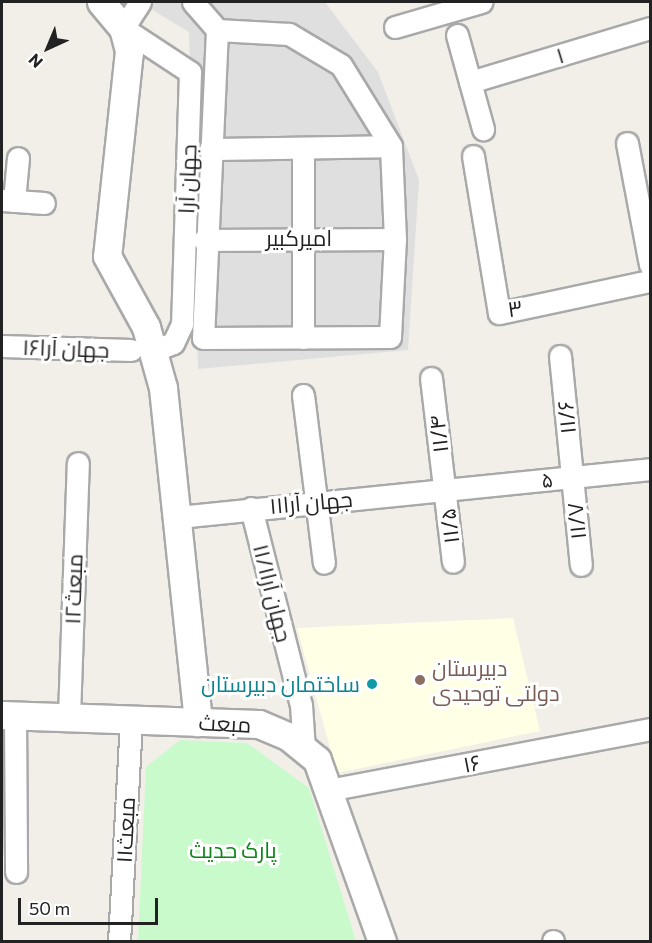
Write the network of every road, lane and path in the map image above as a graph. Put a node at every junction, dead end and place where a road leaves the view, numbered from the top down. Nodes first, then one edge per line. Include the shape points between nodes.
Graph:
1 (101, 2) edge
2 (140, 2) edge
3 (193, 2) edge
4 (481, 2) edge
5 (395, 27) dead end
6 (123, 28) junction
7 (651, 28) edge
8 (217, 30) junction
9 (457, 35) dead end
10 (470, 82) junction
11 (483, 129) dead end
12 (627, 143) dead end
13 (391, 146) junction
14 (303, 148) junction
15 (210, 149) junction
16 (473, 156) dead end
17 (18, 158) dead end
18 (8, 201) edge
19 (44, 203) dead end
20 (301, 237) junction
21 (395, 239) junction
22 (204, 240) junction
23 (651, 265) edge
24 (651, 281) edge
25 (303, 338) junction
26 (2, 346) edge
27 (142, 351) junction
28 (560, 356) dead end
29 (431, 378) dead end
30 (303, 395) dead end
31 (78, 462) dead end
32 (651, 469) edge
33 (572, 477) junction
34 (444, 489) junction
35 (316, 502) junction
36 (251, 508) junction
37 (179, 517) junction
38 (453, 562) dead end
39 (324, 563) dead end
40 (581, 565) dead end
41 (8, 715) edge
42 (69, 716) junction
43 (131, 718) junction
44 (198, 722) junction
45 (651, 729) edge
46 (304, 749) junction
47 (328, 790) junction
48 (16, 872) dead end
49 (119, 942) edge
50 (382, 942) edge

1 - 6 street, جهان آرا
2 - 6 street
3 - 8 street
4 - 5 street
6 - 27 street, جهان آرا via 129,51 107,256 146,327
6 - 27 street, جهان آرا via 190,72 182,324 173,343
7 - 10 street, ۱
8 - 13 street via 289,34 341,65
8 - 15 street
9 - 10 street
10 - 11 street
12 - 23 street
13 - 14 street
13 - 21 street
14 - 15 street
14 - 20 street
15 - 22 street
16 - 24 street, ۳ via 499,313
17 - 18 street
18 - 19 street
20 - 21 street, امیرکبیر
20 - 22 street, امیرکبیر
20 - 25 street
21 - 25 street via 390,337
22 - 25 street via 203,338
26 - 27 street, جهان آرا۱۶
27 - 37 street, جهان آرا via 163,388
28 - 33 street, ۱۱/۶
29 - 34 street, ۱۱/۴
30 - 35 street
31 - 42 street, مبعث۱۲
32 - 33 street, ۵
33 - 34 street, ۵
33 - 40 street, ۱۱/۷
34 - 35 street, جهان آرا۱۱
34 - 38 street, ۱۱/۵
35 - 36 street, جهان آرا۱۱
35 - 39 street
36 - 37 street, جهان آرا۱۱
36 - 46 street, جهان آرا۱۱/۱ via 301,705
37 - 44 street, جهان آرا
41 - 42 street, مبعث
41 - 48 street
42 - 43 street, مبعث
43 - 44 street, مبعث
43 - 49 street, مبعث۱۱
44 - 46 street, مبعث via 259,724
45 - 47 street, ۱۶
46 - 47 street, مبعث via 317,760
47 - 50 street, مبعث

